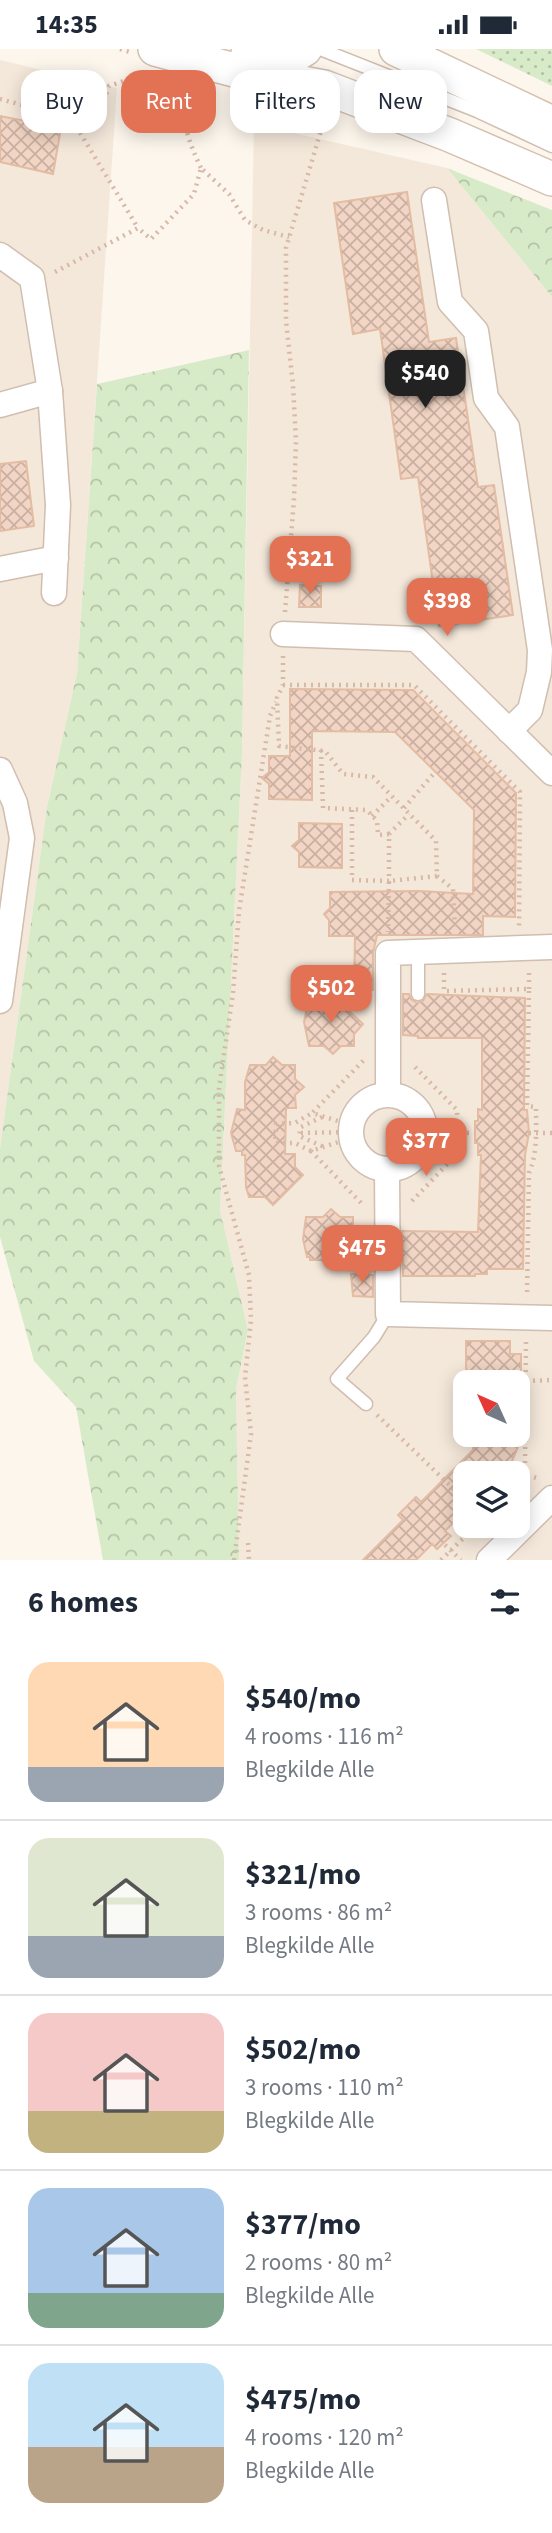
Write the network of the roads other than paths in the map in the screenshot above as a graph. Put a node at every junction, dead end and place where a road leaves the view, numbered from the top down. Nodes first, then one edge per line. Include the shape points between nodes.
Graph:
1 (155, 49) edge
2 (236, 49) edge
3 (396, 49) edge
4 (303, 51) edge
5 (233, 70) edge
6 (307, 70) edge
7 (340, 104) edge
8 (552, 123) edge
9 (552, 146) edge
10 (552, 179) edge
11 (434, 200) dead end
12 (0, 255) edge
13 (50, 391) junction
14 (0, 405) edge
15 (56, 558) junction
16 (0, 569) edge
17 (54, 593) dead end
18 (283, 635) road end
19 (509, 731) junction
20 (0, 770) edge
21 (552, 773) edge
22 (552, 947) edge
23 (418, 952) junction
24 (418, 994) dead end
25 (0, 1000) edge
26 (388, 1094) junction
27 (387, 1169) junction
28 (388, 1314) junction
29 (552, 1318) edge
30 (366, 1404) road end
31 (548, 1498) edge
32 (489, 1560) edge

1 - 5 street
2 - 4 street via 281,60
3 - 8 street
4 - 6 street
4 - 9 lane via 477,111
7 - 10 street via 450,135
11 - 19 street via 450,302 476,331 486,398 507,428 540,650 530,710
12 - 13 street via 32,278
13 - 14 street
13 - 15 street via 58,505
15 - 16 street
15 - 17 street
18 - 19 street via 416,639
19 - 21 street
20 - 25 street via 15,803 22,838
22 - 23 street
23 - 24 lane
23 - 26 street via 388,953
26 - 27 street via 363,1103 355,1113 351,1132 363,1160
26 - 27 street via 410,1101 424,1120 425,1132 418,1154 410,1162
27 - 28 street
28 - 29 street
28 - 30 lane via 337,1379
31 - 32 street

